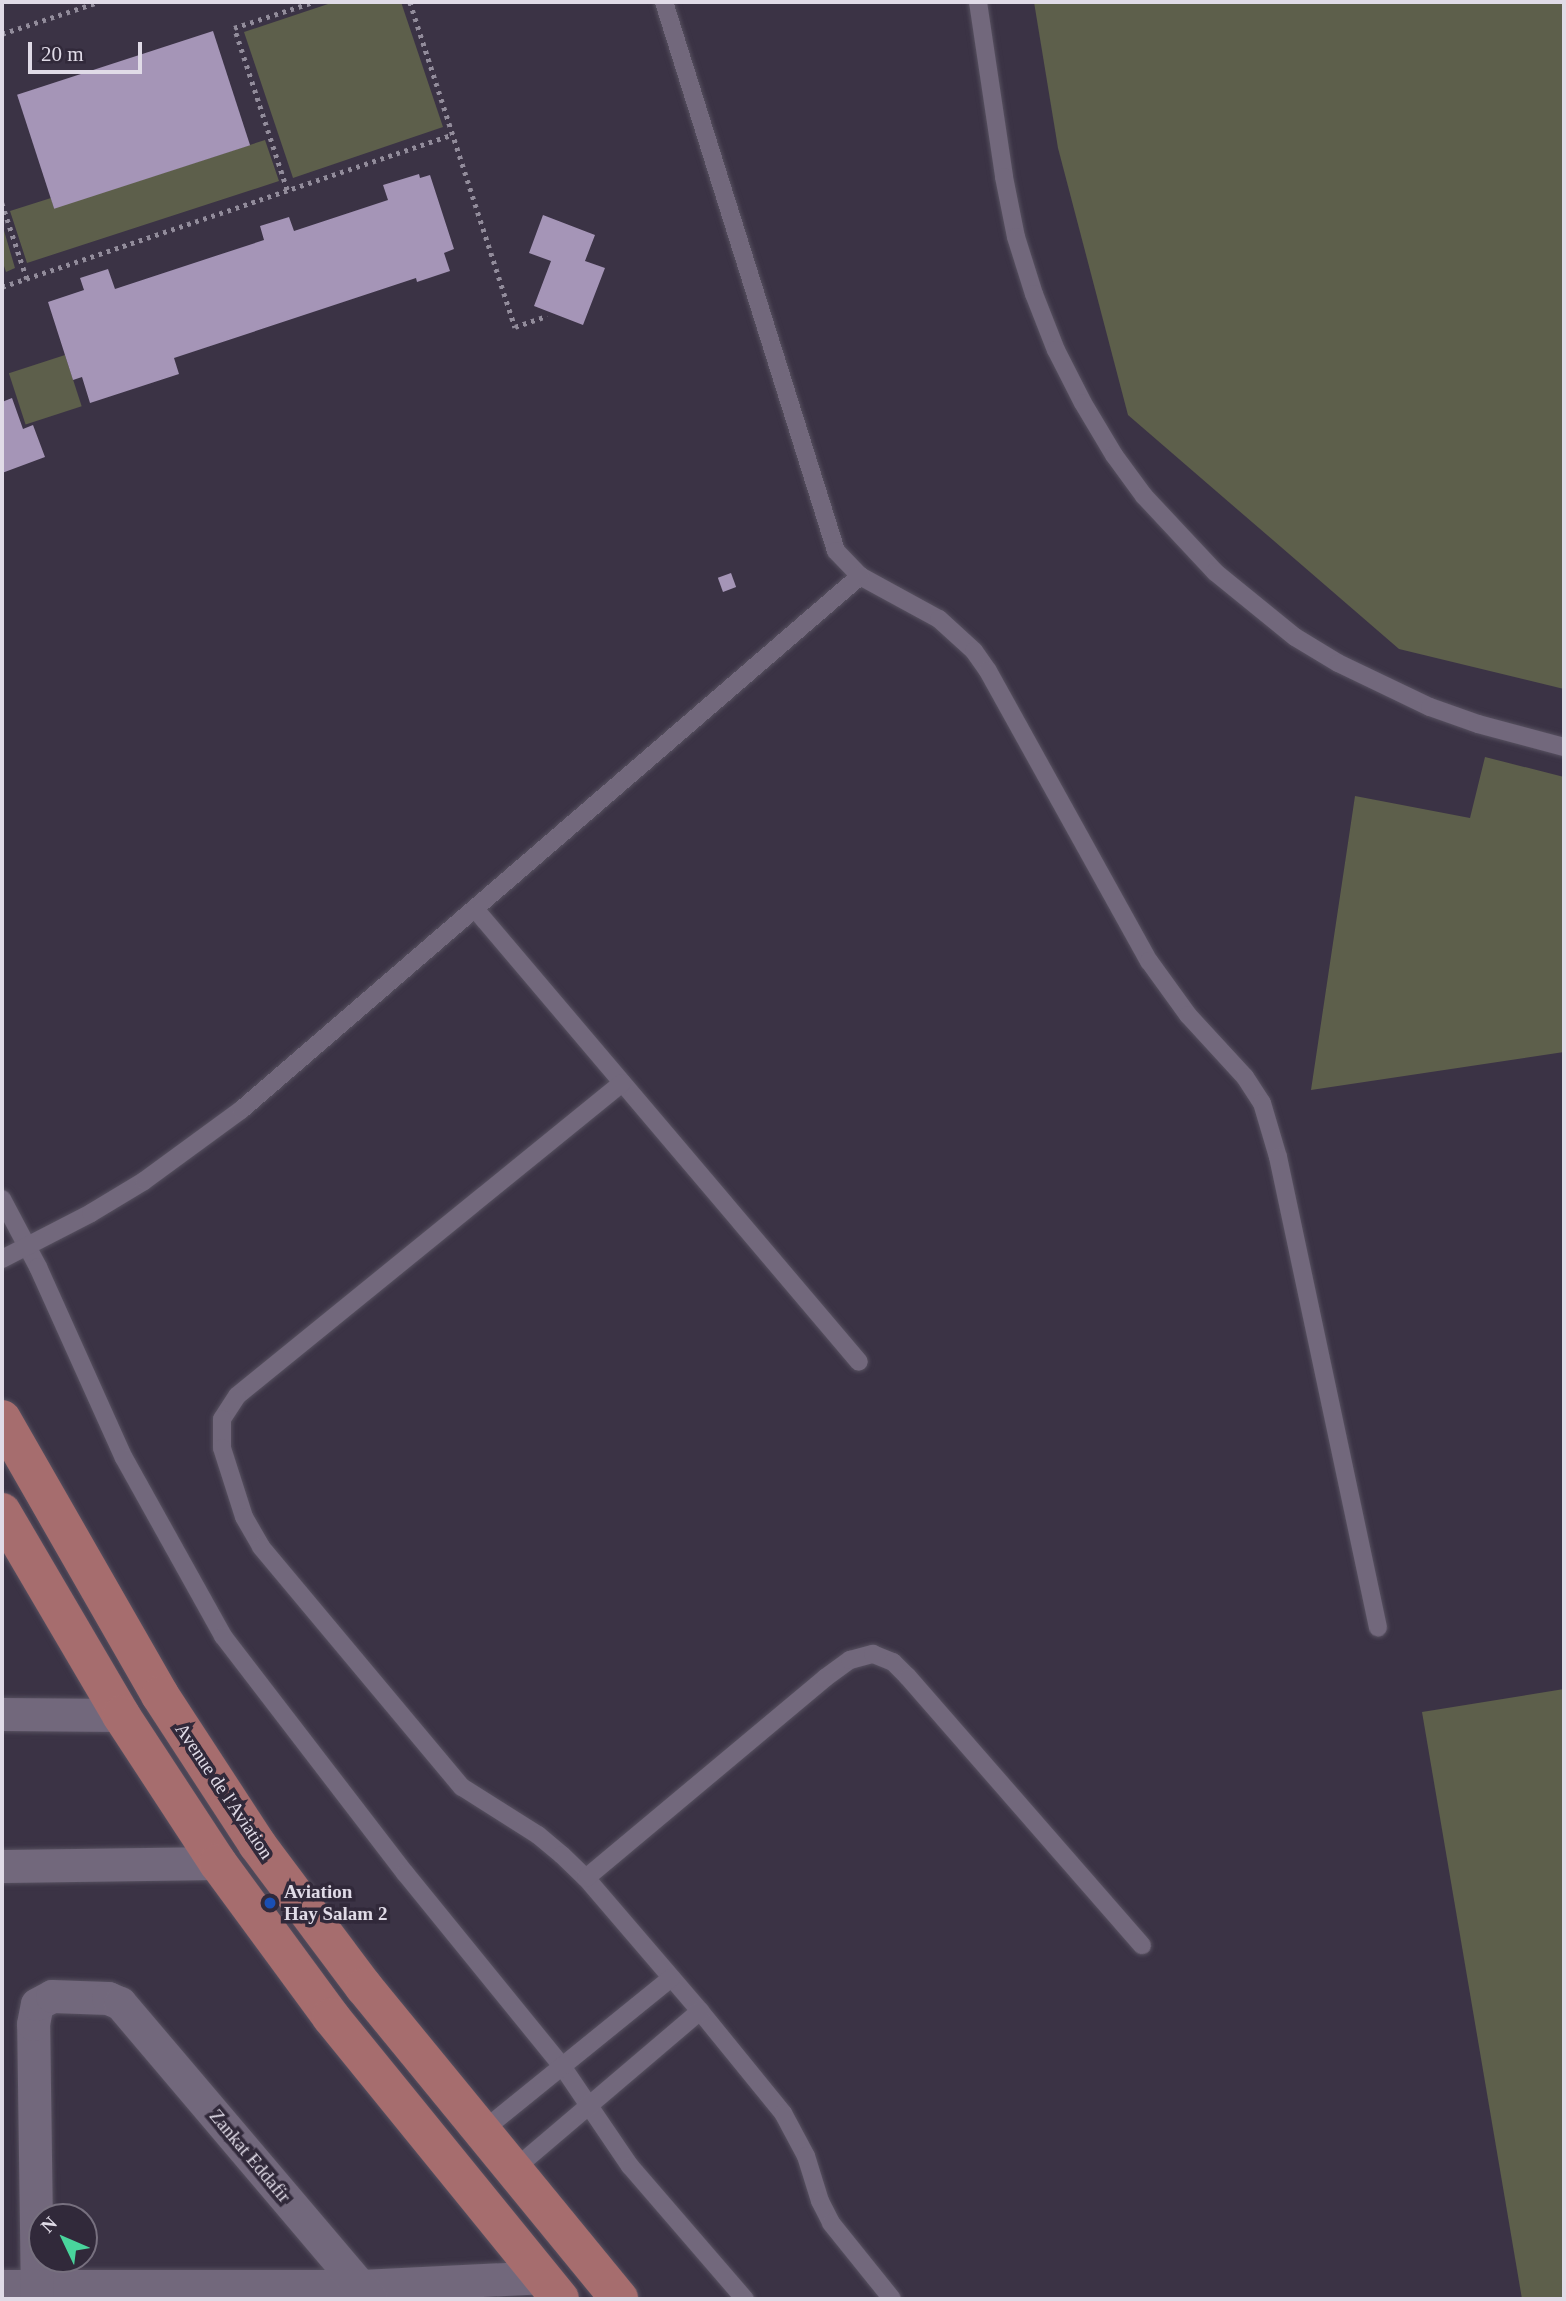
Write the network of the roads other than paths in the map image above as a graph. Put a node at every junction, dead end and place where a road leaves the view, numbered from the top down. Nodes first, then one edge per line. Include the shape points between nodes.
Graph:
1 (664, 2) edge
2 (978, 2) edge
3 (860, 576) junction
4 (1564, 747) edge
5 (476, 910) junction
6 (622, 1083) junction
7 (2, 1199) edge
8 (27, 1247) junction
9 (2, 1259) edge
10 (859, 1362) dead end
11 (2, 1419) edge
12 (2, 1512) edge
13 (14, 1553) edge
14 (1378, 1627) dead end
15 (2, 1714) edge
16 (121, 1715) junction
17 (218, 1863) junction
18 (2, 1866) edge
19 (586, 1878) junction
20 (1142, 1945) dead end
21 (671, 1978) junction
22 (700, 2011) junction
23 (562, 2066) junction
24 (591, 2104) junction
25 (481, 2132) junction
26 (512, 2171) junction
27 (2, 2286) edge
28 (551, 2288) edge
29 (215, 2292) edge
30 (37, 2293) edge
31 (366, 2293) edge
32 (619, 2299) edge
33 (745, 2299) edge
34 (892, 2299) edge

1 - 3 lane via 829,534 836,551
2 - 4 lane via 1004,177 1034,294 1083,403 1144,496 1244,597 1338,663 1430,707
3 - 5 lane
3 - 14 lane via 939,620 974,652 1149,961 1262,1103 1279,1157
5 - 6 lane
5 - 8 lane via 189,1150
6 - 10 lane
6 - 19 lane via 249,1386 228,1406 220,1433 244,1517 272,1561 462,1787 538,1835
7 - 8 lane
8 - 9 lane
8 - 23 lane via 124,1458 223,1636 405,1873
11 - 25 main road, Avenue de l'Aviation via 160,1695 257,1844
12 - 13 main road
13 - 16 main road
15 - 16 street
16 - 17 main road
17 - 18 street
17 - 28 main road via 331,2017
19 - 20 lane via 825,1678 850,1660 873,1654 893,1662 908,1677
19 - 21 lane
21 - 22 lane
21 - 23 lane
22 - 24 lane
22 - 34 lane via 783,2113 806,2156 831,2223
23 - 24 lane
23 - 25 lane
24 - 26 lane
24 - 33 lane via 630,2166
25 - 26 main road, Avenue de l'Aviation
26 - 32 main road, Avenue de l'Aviation
27 - 30 street
28 - 31 street
29 - 30 street
29 - 31 street
30 - 31 street, Zankat Eddafir via 33,2010 52,1996 108,1998 120,2003

